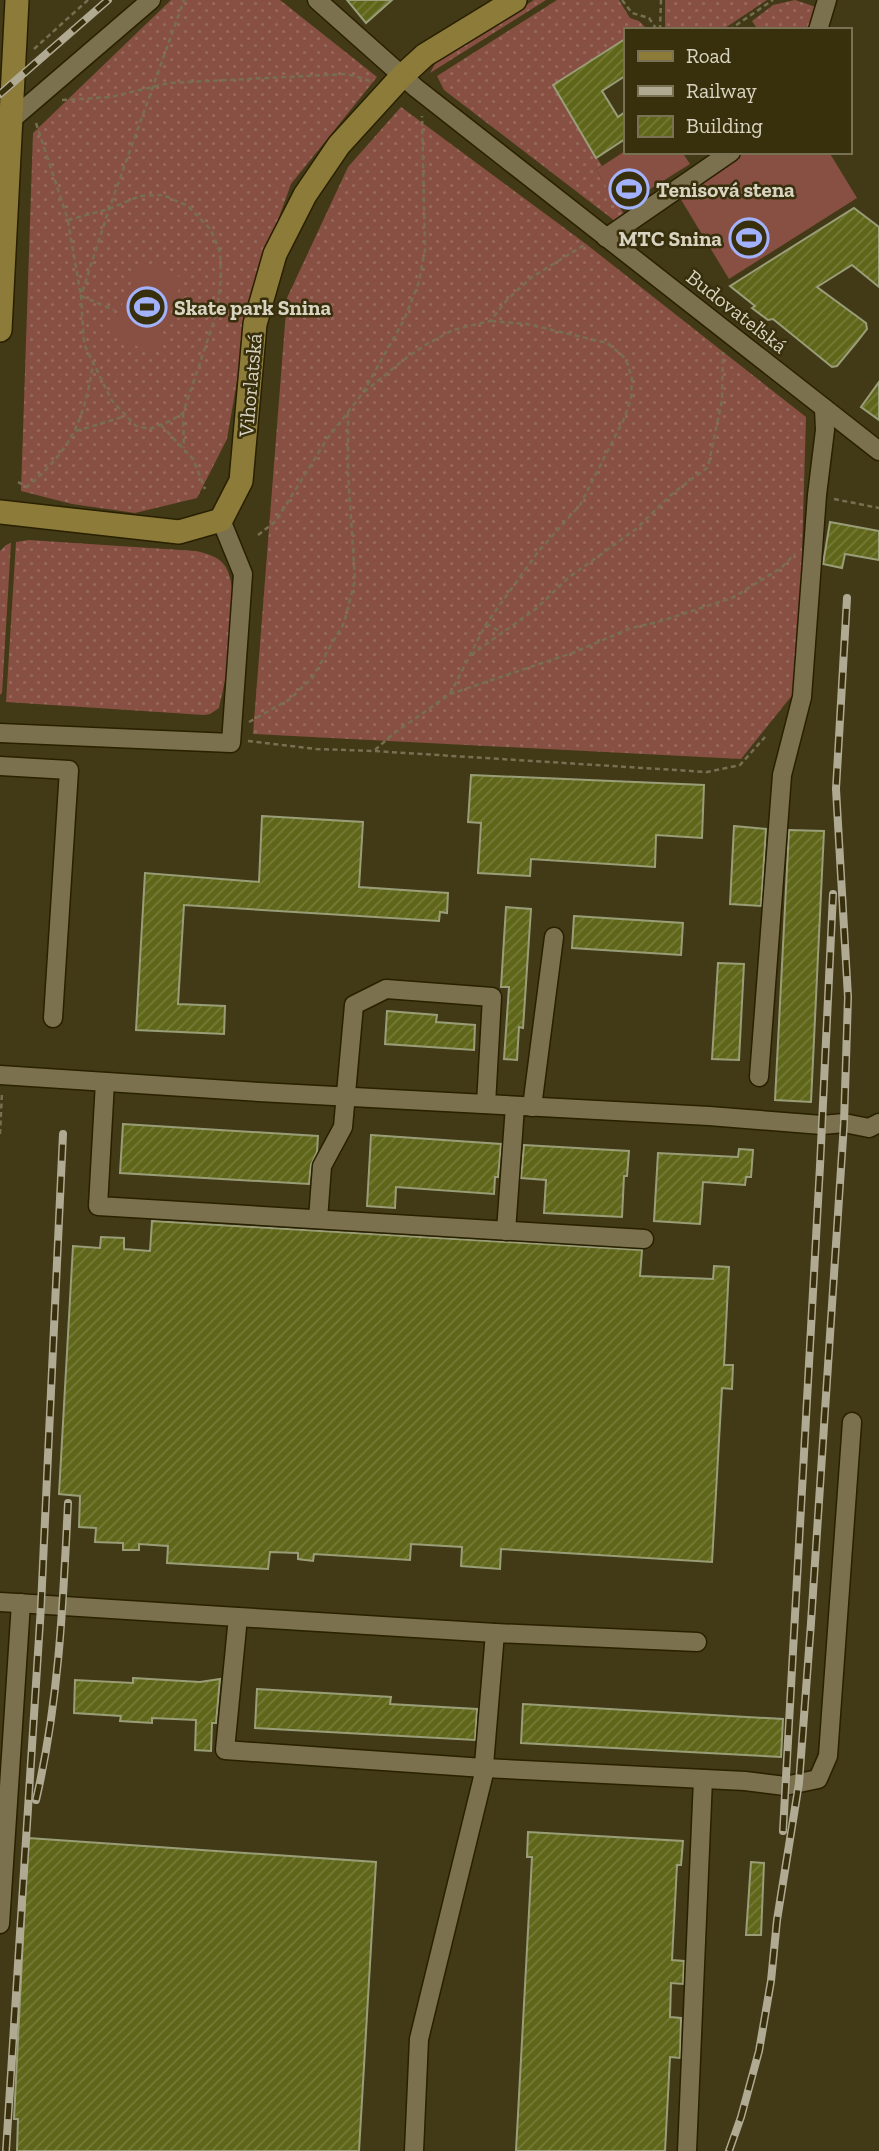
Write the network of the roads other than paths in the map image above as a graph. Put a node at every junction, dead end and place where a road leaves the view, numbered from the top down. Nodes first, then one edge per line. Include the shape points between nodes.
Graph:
1 (151, 0) edge
2 (317, 0) edge
3 (515, 0) edge
4 (827, 0) edge
5 (9, 7) edge
6 (819, 28) edge
7 (402, 76) junction
8 (10, 121) junction
9 (728, 154) edge
10 (606, 237) junction
11 (0, 330) edge
12 (824, 408) junction
13 (879, 452) edge
14 (0, 512) edge
15 (221, 520) junction
16 (0, 733) edge
17 (0, 766) edge
18 (554, 937) dead end
19 (53, 1018) dead end
20 (2, 1075) edge
21 (759, 1077) dead end
22 (105, 1082) junction
23 (346, 1097) junction
24 (486, 1104) junction
25 (523, 1106) junction
26 (879, 1123) edge
27 (318, 1219) junction
28 (506, 1231) junction
29 (645, 1239) dead end
30 (852, 1422) dead end
31 (0, 1602) edge
32 (21, 1603) junction
33 (238, 1617) junction
34 (495, 1633) junction
35 (697, 1642) dead end
36 (484, 1768) junction
37 (703, 1779) junction
38 (0, 1924) edge
39 (414, 2151) edge
40 (687, 2151) edge

1 - 8 street
2 - 7 street, Budovateľská
3 - 7 main road, Vihorlatská via 425,55
4 - 6 street
5 - 8 main road
7 - 10 street, Budovateľská
7 - 15 main road, Vihorlatská via 339,145 304,195 275,254 256,324 241,481
8 - 11 main road
9 - 10 street
10 - 12 street, Budovateľská
12 - 13 street, Budovateľská
12 - 21 street via 802,697 782,775
14 - 15 main road via 179,532
15 - 16 street via 243,574 231,743
17 - 19 street via 69,770
18 - 25 street
20 - 22 street
22 - 23 street
22 - 27 street via 98,1206
23 - 24 street
23 - 24 street via 354,1005 386,989 492,997
23 - 27 street via 343,1127 322,1166
24 - 25 street
25 - 26 street via 869,1128
25 - 28 street
27 - 28 street
28 - 29 street
30 - 37 street via 828,1756 818,1779 785,1786
31 - 32 street
32 - 33 street
32 - 38 street
33 - 34 street
33 - 36 street via 225,1750
34 - 35 street
34 - 36 street
36 - 37 street
36 - 39 street via 419,2039
37 - 40 street

